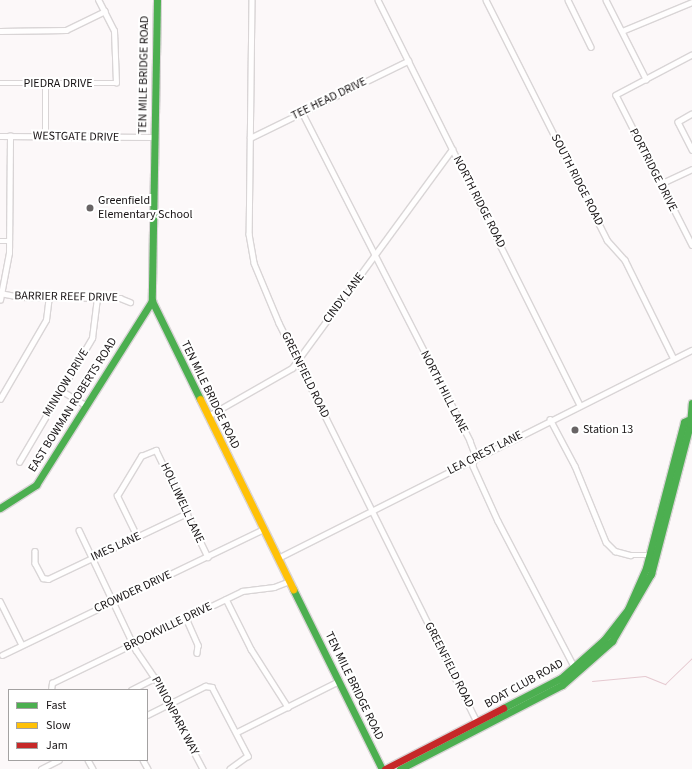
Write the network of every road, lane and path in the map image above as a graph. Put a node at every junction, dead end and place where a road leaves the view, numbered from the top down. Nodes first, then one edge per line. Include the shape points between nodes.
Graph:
1 (98, 0) edge
2 (157, 0) edge
3 (252, 0) edge
4 (378, 0) edge
5 (486, 0) edge
6 (568, 0) edge
7 (606, 0) edge
8 (692, 2) edge
9 (105, 11) junction
10 (0, 31) edge
11 (622, 31) junction
12 (592, 47) dead end
13 (692, 55) edge
14 (408, 61) junction
15 (646, 79) junction
16 (0, 83) edge
17 (45, 84) junction
18 (302, 112) junction
19 (692, 114) edge
20 (0, 136) edge
21 (10, 136) junction
22 (44, 136) junction
23 (153, 137) junction
24 (250, 138) junction
25 (452, 149) junction
26 (692, 150) edge
27 (692, 169) edge
28 (660, 184) junction
29 (0, 241) edge
30 (9, 241) junction
31 (692, 245) edge
32 (375, 256) junction
33 (1, 294) edge
34 (50, 297) junction
35 (97, 298) junction
36 (0, 300) edge
37 (152, 301) junction
38 (130, 302) dead end
39 (692, 350) edge
40 (673, 357) junction
41 (298, 359) junction
42 (62, 391) junction
43 (0, 399) edge
44 (692, 403) edge
45 (580, 404) junction
46 (87, 406) junction
47 (208, 416) junction
48 (690, 417) edge
49 (550, 419) junction
50 (474, 458) junction
51 (19, 462) dead end
52 (0, 508) edge
53 (371, 510) junction
54 (188, 513) junction
55 (79, 530) dead end
56 (264, 530) junction
57 (137, 537) junction
58 (35, 551) dead end
59 (650, 555) junction
60 (208, 557) junction
61 (93, 558) junction
62 (278, 558) junction
63 (290, 581) junction
64 (226, 599) junction
65 (0, 601) edge
66 (113, 602) junction
67 (186, 618) junction
68 (133, 644) junction
69 (22, 645) junction
70 (197, 653) dead end
71 (2, 655) dead end
72 (576, 671) junction
73 (155, 678) junction
74 (339, 681) junction
75 (50, 688) edge
76 (133, 689) edge
77 (169, 704) junction
78 (288, 707) junction
79 (148, 714) edge
80 (478, 722) junction
81 (237, 732) junction
82 (57, 761) edge
83 (41, 769) edge
84 (203, 769) edge
85 (230, 769) edge
86 (384, 769) edge
87 (400, 769) edge

1 - 9 street
2 - 23 street, TEN MILE BRIDGE ROAD
3 - 24 street, GREENFIELD ROAD
4 - 14 street, NORTH RIDGE ROAD
5 - 40 street, SOUTH RIDGE ROAD via 607,240 625,260
6 - 12 street
7 - 11 street
8 - 11 street
9 - 10 street via 66,30
9 - 17 street, PIEDRA DRIVE via 116,42 116,83
11 - 15 street
13 - 15 street
14 - 18 street, TEE HEAD DRIVE
14 - 25 street, NORTH RIDGE ROAD
15 - 28 street, PORTRIDGE DRIVE via 616,95
16 - 17 street, PIEDRA DRIVE
17 - 22 street
18 - 24 street, TEE HEAD DRIVE
18 - 32 street, NORTH HILL LANE
19 - 26 street via 678,122
20 - 21 street, WESTGATE DRIVE
21 - 22 street, WESTGATE DRIVE
21 - 30 street
22 - 23 street, WESTGATE DRIVE
23 - 37 street, TEN MILE BRIDGE ROAD
24 - 41 street, GREENFIELD ROAD via 249,234 254,263
25 - 32 street, CINDY LANE
25 - 45 street, NORTH RIDGE ROAD
27 - 28 street
28 - 31 street, PORTRIDGE DRIVE
29 - 30 street
30 - 33 street
32 - 41 street, CINDY LANE
32 - 50 street, NORTH HILL LANE via 470,442
33 - 34 street, BARRIER REEF DRIVE
33 - 36 street
34 - 35 street, BARRIER REEF DRIVE
34 - 43 street via 46,320
35 - 38 street, BARRIER REEF DRIVE via 124,298
35 - 42 street, MINNOW DRIVE via 95,332
37 - 46 street, EAST BOWMAN ROBERTS ROAD
37 - 47 street, TEN MILE BRIDGE ROAD
39 - 40 street, LEA CREST LANE
40 - 45 street, LEA CREST LANE
41 - 47 street, CINDY LANE via 275,380
41 - 53 street, GREENFIELD ROAD
42 - 46 street
42 - 51 street, MINNOW DRIVE
44 - 48 street, BOAT CLUB ROAD
45 - 49 street, LEA CREST LANE
46 - 52 street, EAST BOWMAN ROBERTS ROAD via 36,485
47 - 56 street, TEN MILE BRIDGE ROAD
48 - 59 street, BOAT CLUB ROAD via 684,422
48 - 72 street, BOAT CLUB ROAD via 670,505 642,595 612,640
49 - 50 street, LEA CREST LANE
49 - 59 street via 575,466 606,542 615,551 630,555
50 - 53 street, LEA CREST LANE
50 - 72 street, NORTH HILL LANE via 473,466 498,521
53 - 62 street, LEA CREST LANE
53 - 80 street, GREENFIELD ROAD
54 - 57 street, IMES LANE
54 - 57 street, HOLLIWELL LANE via 156,450 141,456 117,496
54 - 60 street, HOLLIWELL LANE
55 - 61 street, PINIONPARK WAY
56 - 60 street, CROWDER DRIVE
56 - 62 street, TEN MILE BRIDGE ROAD
57 - 61 street, IMES LANE
58 - 61 street, IMES LANE via 35,563 45,579
59 - 72 street, BOAT CLUB ROAD via 628,608
60 - 66 street, CROWDER DRIVE
61 - 66 street, PINIONPARK WAY
62 - 63 street, TEN MILE BRIDGE ROAD
63 - 64 street, BROOKVILLE DRIVE via 274,588 248,589
63 - 74 street, TEN MILE BRIDGE ROAD
64 - 67 street, BROOKVILLE DRIVE
64 - 78 street via 251,649
65 - 69 street
66 - 68 street, PINIONPARK WAY
66 - 69 street, CROWDER DRIVE
67 - 68 street, BROOKVILLE DRIVE
67 - 70 street via 198,645
68 - 73 street, PINIONPARK WAY
68 - 75 street, BROOKVILLE DRIVE
69 - 71 street, CROWDER DRIVE
72 - 80 street, BOAT CLUB ROAD
72 - 87 street, BOAT CLUB ROAD
73 - 76 street
73 - 77 street, PINIONPARK WAY
74 - 78 street
74 - 86 street, TEN MILE BRIDGE ROAD
77 - 79 street
77 - 81 street via 209,686
77 - 84 street, PINIONPARK WAY
78 - 81 street
80 - 86 street, BOAT CLUB ROAD
81 - 85 street via 248,758
82 - 83 street

